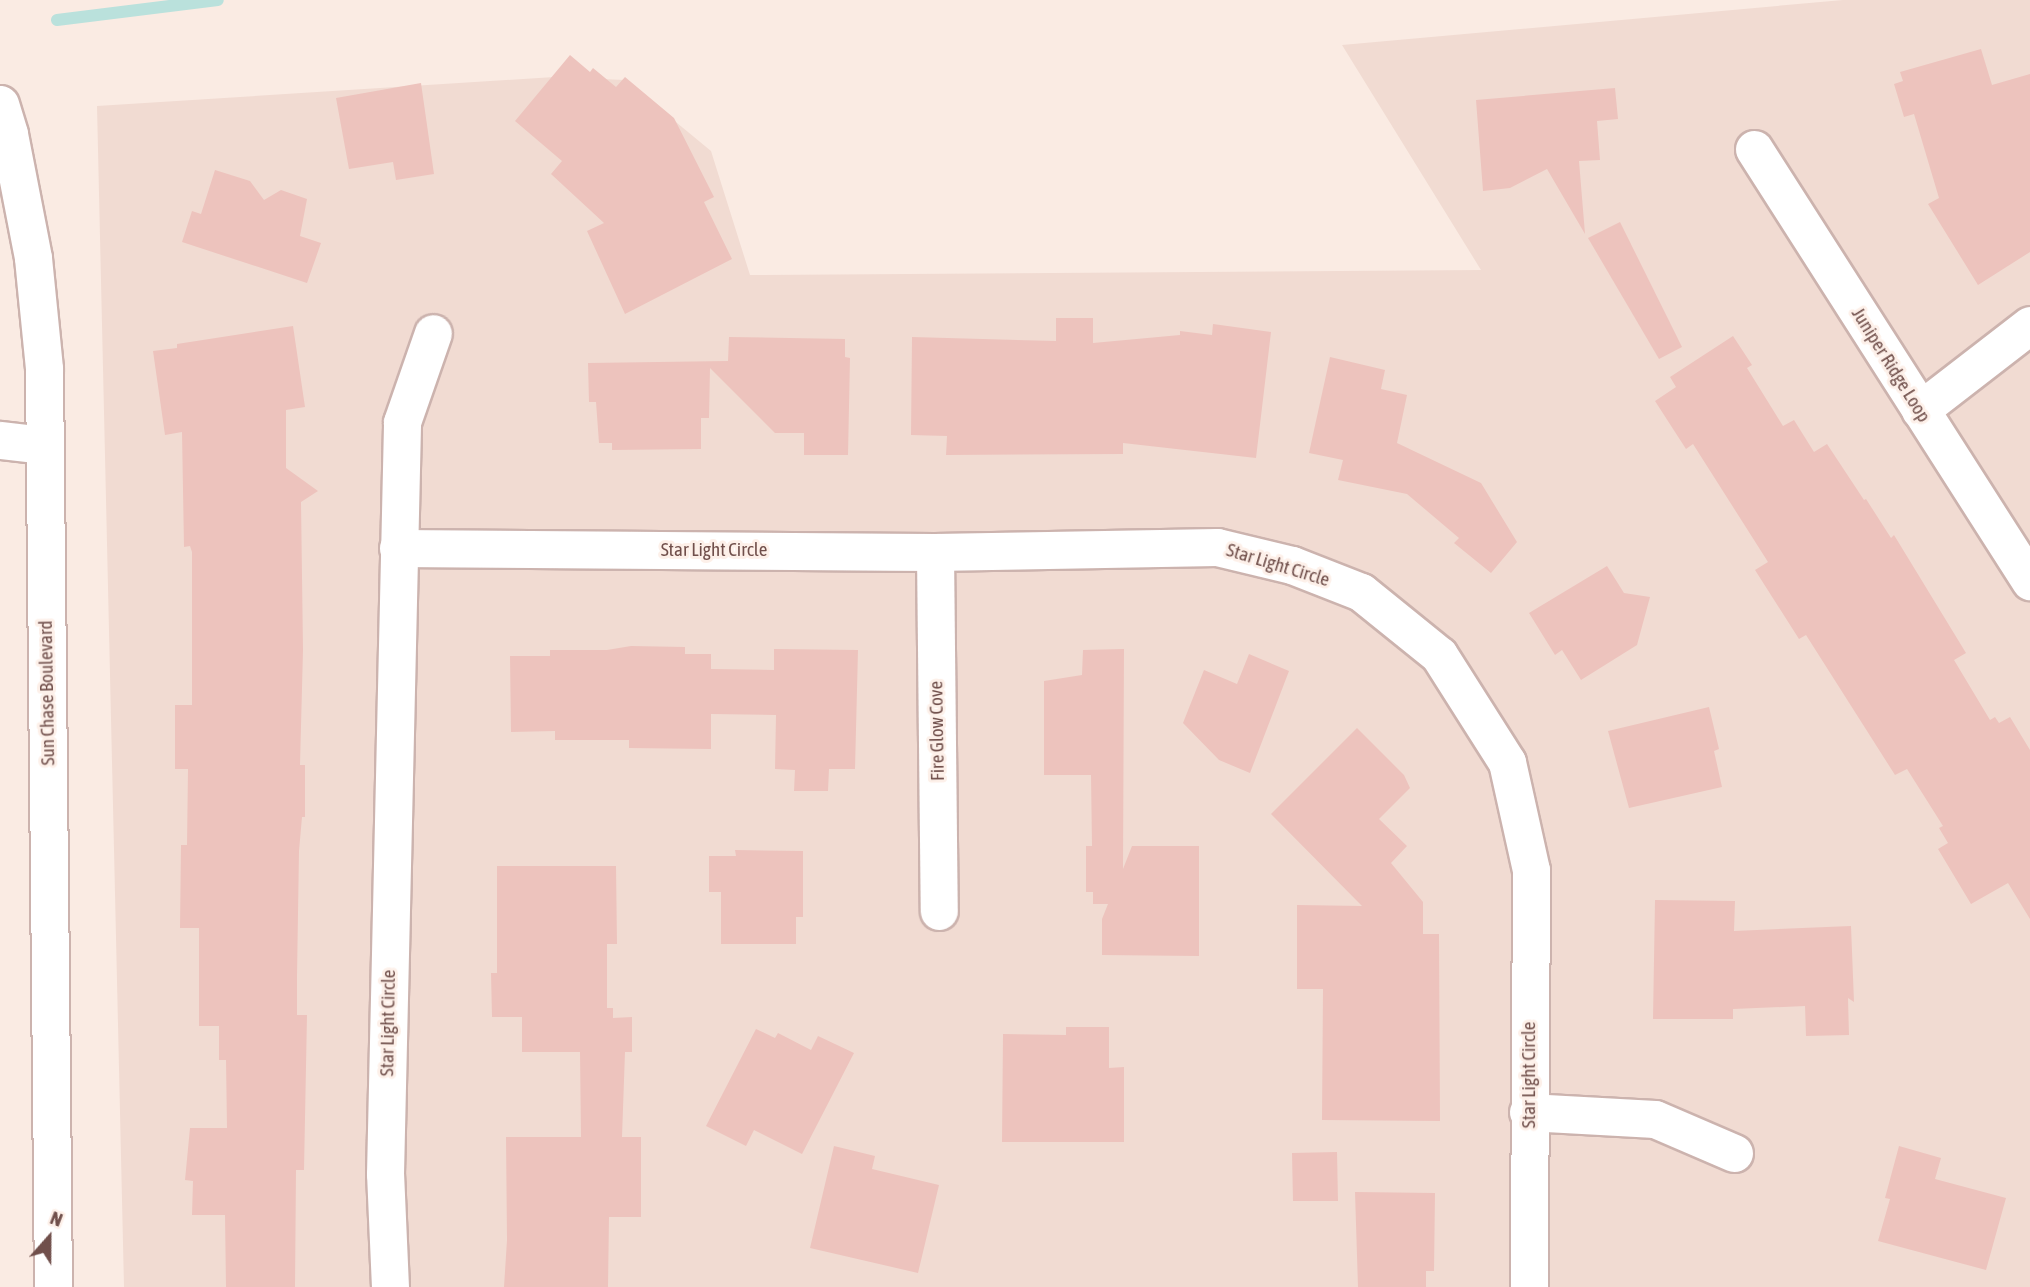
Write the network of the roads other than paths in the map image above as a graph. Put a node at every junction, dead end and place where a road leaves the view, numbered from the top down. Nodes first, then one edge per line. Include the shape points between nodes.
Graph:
1 (0, 104) edge
2 (1754, 149) dead end
3 (2030, 325) edge
4 (433, 333) dead end
5 (1920, 410) junction
6 (0, 440) edge
7 (44, 445) junction
8 (398, 548) junction
9 (935, 552) junction
10 (2030, 581) edge
11 (939, 911) dead end
12 (1528, 1112) junction
13 (1734, 1153) dead end
14 (53, 1287) edge
15 (390, 1287) edge
16 (1529, 1287) edge

1 - 7 street, Sun Chase Boulevard via 33,258 44,369
2 - 5 street, Juniper Ridge Loop
3 - 5 street
4 - 8 street, Star Light Circle via 402,422
5 - 10 street, Juniper Ridge Loop
6 - 7 street
7 - 14 street, Sun Chase Boulevard
8 - 9 street, Star Light Circle
8 - 15 street, Star Light Circle via 385,1174
9 - 11 street, Fire Glow Cove
9 - 12 street, Star Light Circle via 1217,547 1292,565 1361,592 1439,655 1507,762 1531,870
12 - 13 street via 1656,1119
12 - 16 street, Star Light Circle

